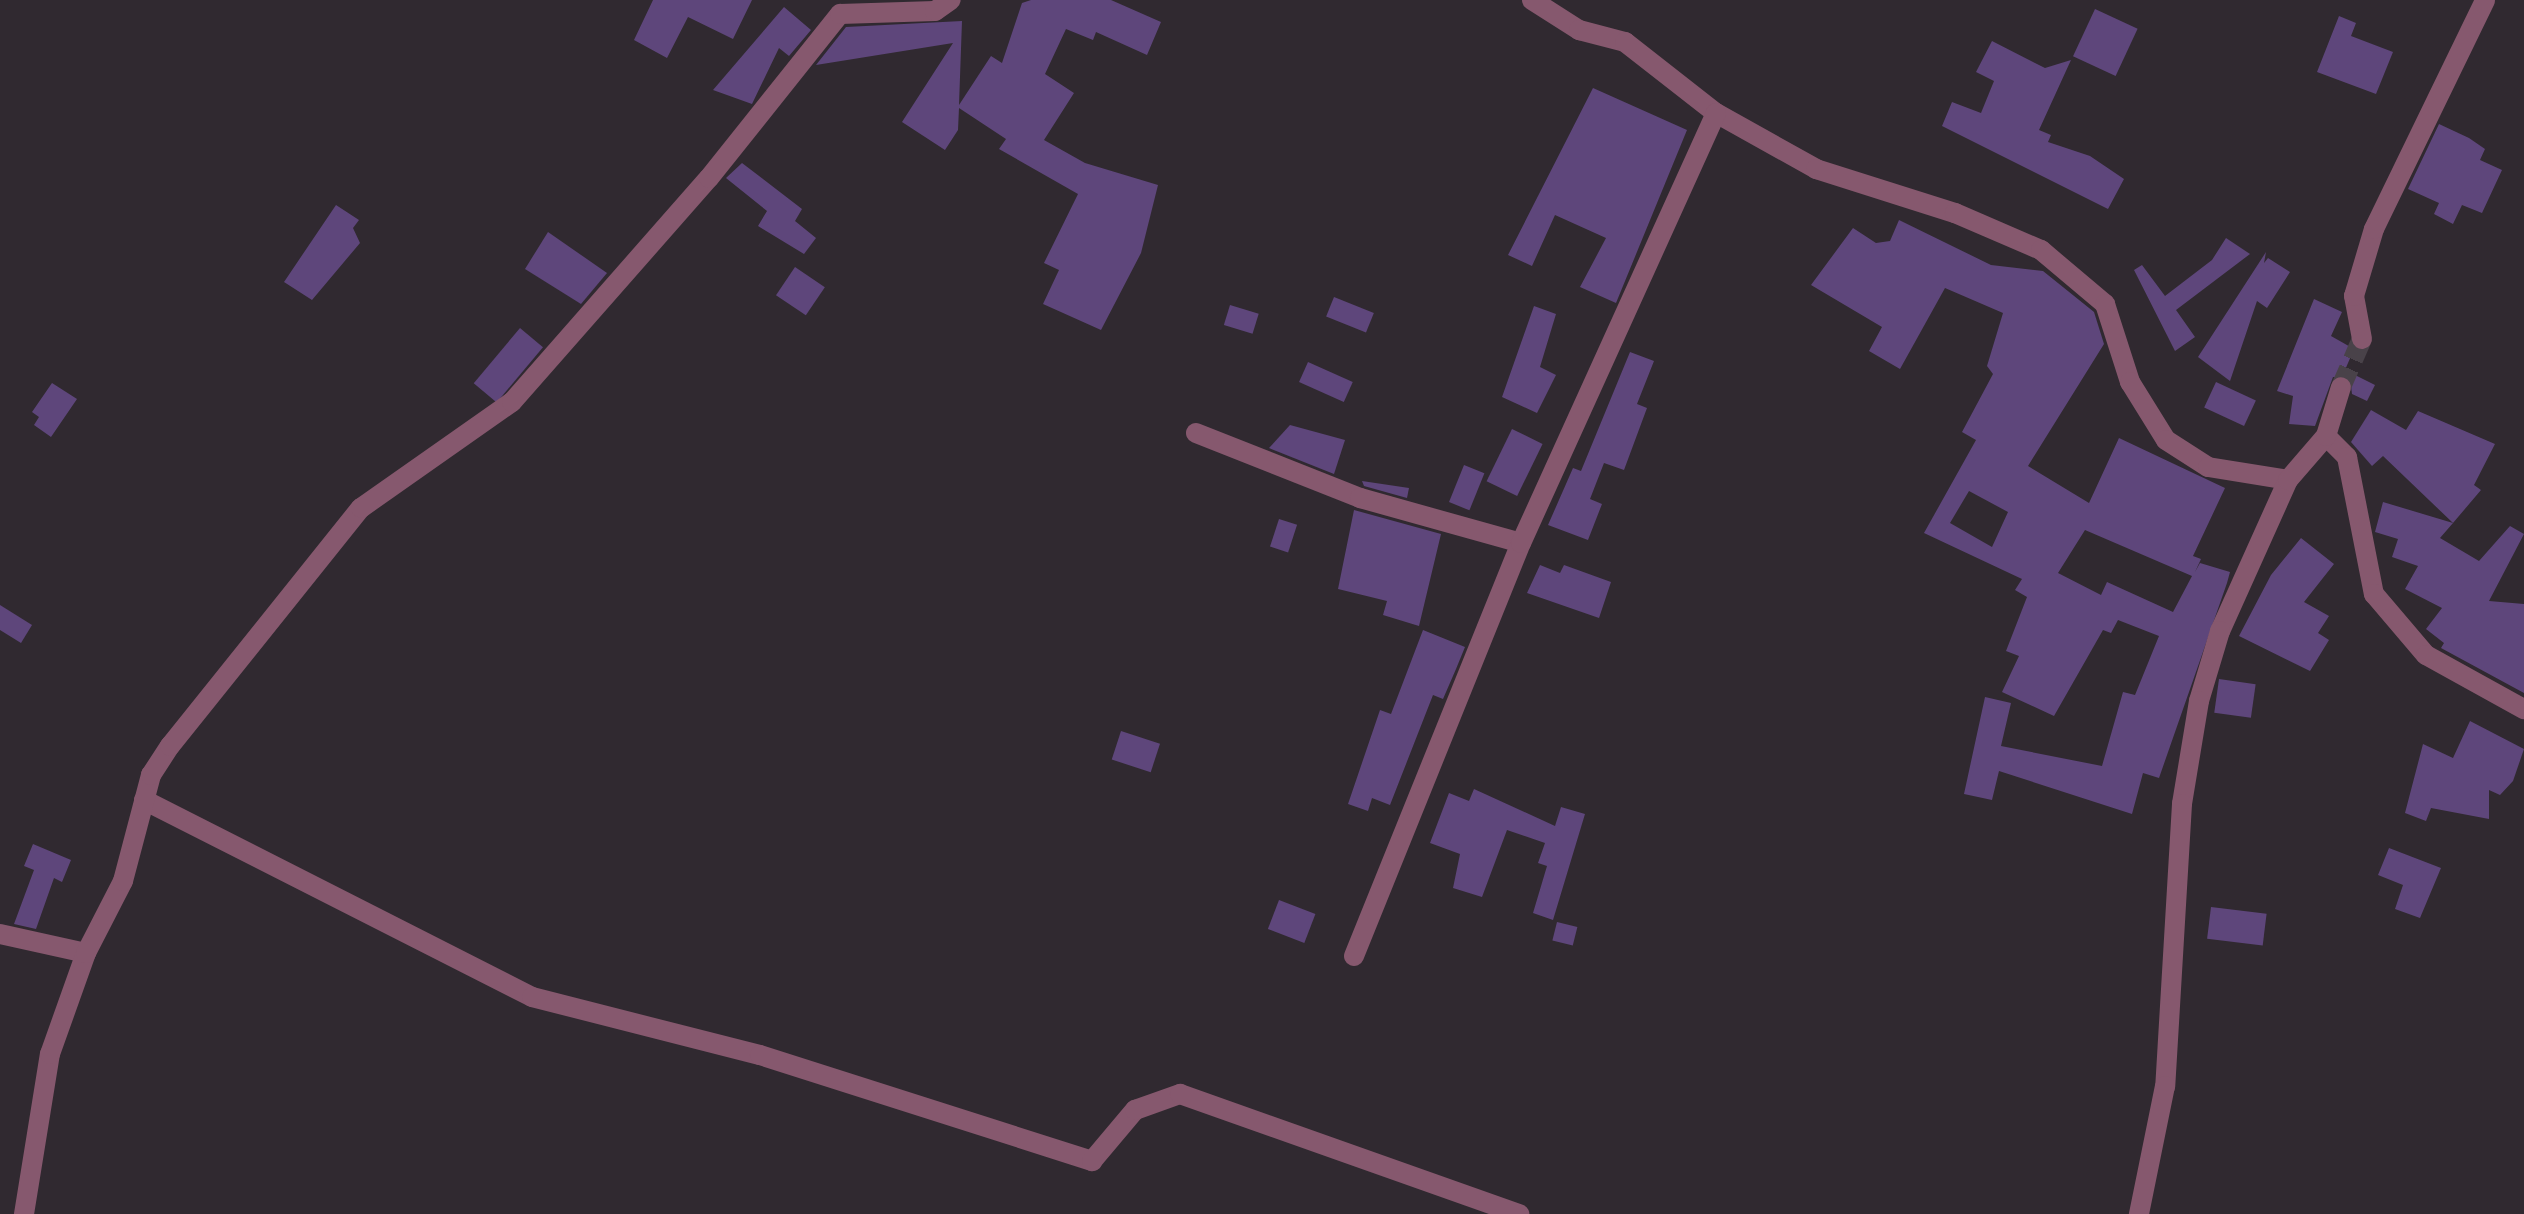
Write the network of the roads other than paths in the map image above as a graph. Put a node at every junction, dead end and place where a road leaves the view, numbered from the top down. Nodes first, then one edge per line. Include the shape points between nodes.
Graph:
1 (951, 0) edge
2 (1532, 0) edge
3 (2485, 0) edge
4 (1716, 113) junction
5 (2362, 339) tunnel mouth
6 (2341, 387) tunnel mouth
7 (1196, 433) dead end
8 (2326, 436) junction
9 (2288, 480) junction
10 (1521, 543) junction
11 (2524, 709) edge
12 (144, 800) junction
13 (0, 934) edge
14 (86, 953) junction
15 (1354, 956) dead end
16 (24, 1214) edge
17 (1519, 1214) edge
18 (2139, 1214) edge

1 - 12 street via 935,11 840,14 709,178 512,402 361,508 170,746
2 - 4 street via 1579,30 1625,42
3 - 5 street via 2374,229 2354,296
4 - 9 street via 1816,169 1955,213 2041,250 2105,304 2130,382 2166,440 2208,467
4 - 10 street
6 - 8 street
7 - 10 street via 1360,498
8 - 9 street
8 - 11 street via 2347,457 2374,594 2426,655
9 - 18 street via 2220,631 2199,701 2182,804 2165,1086
10 - 15 street
12 - 14 street via 123,881
12 - 17 street via 532,997 760,1055 1092,1161 1135,1110 1180,1094
13 - 14 street
14 - 16 street via 50,1054

